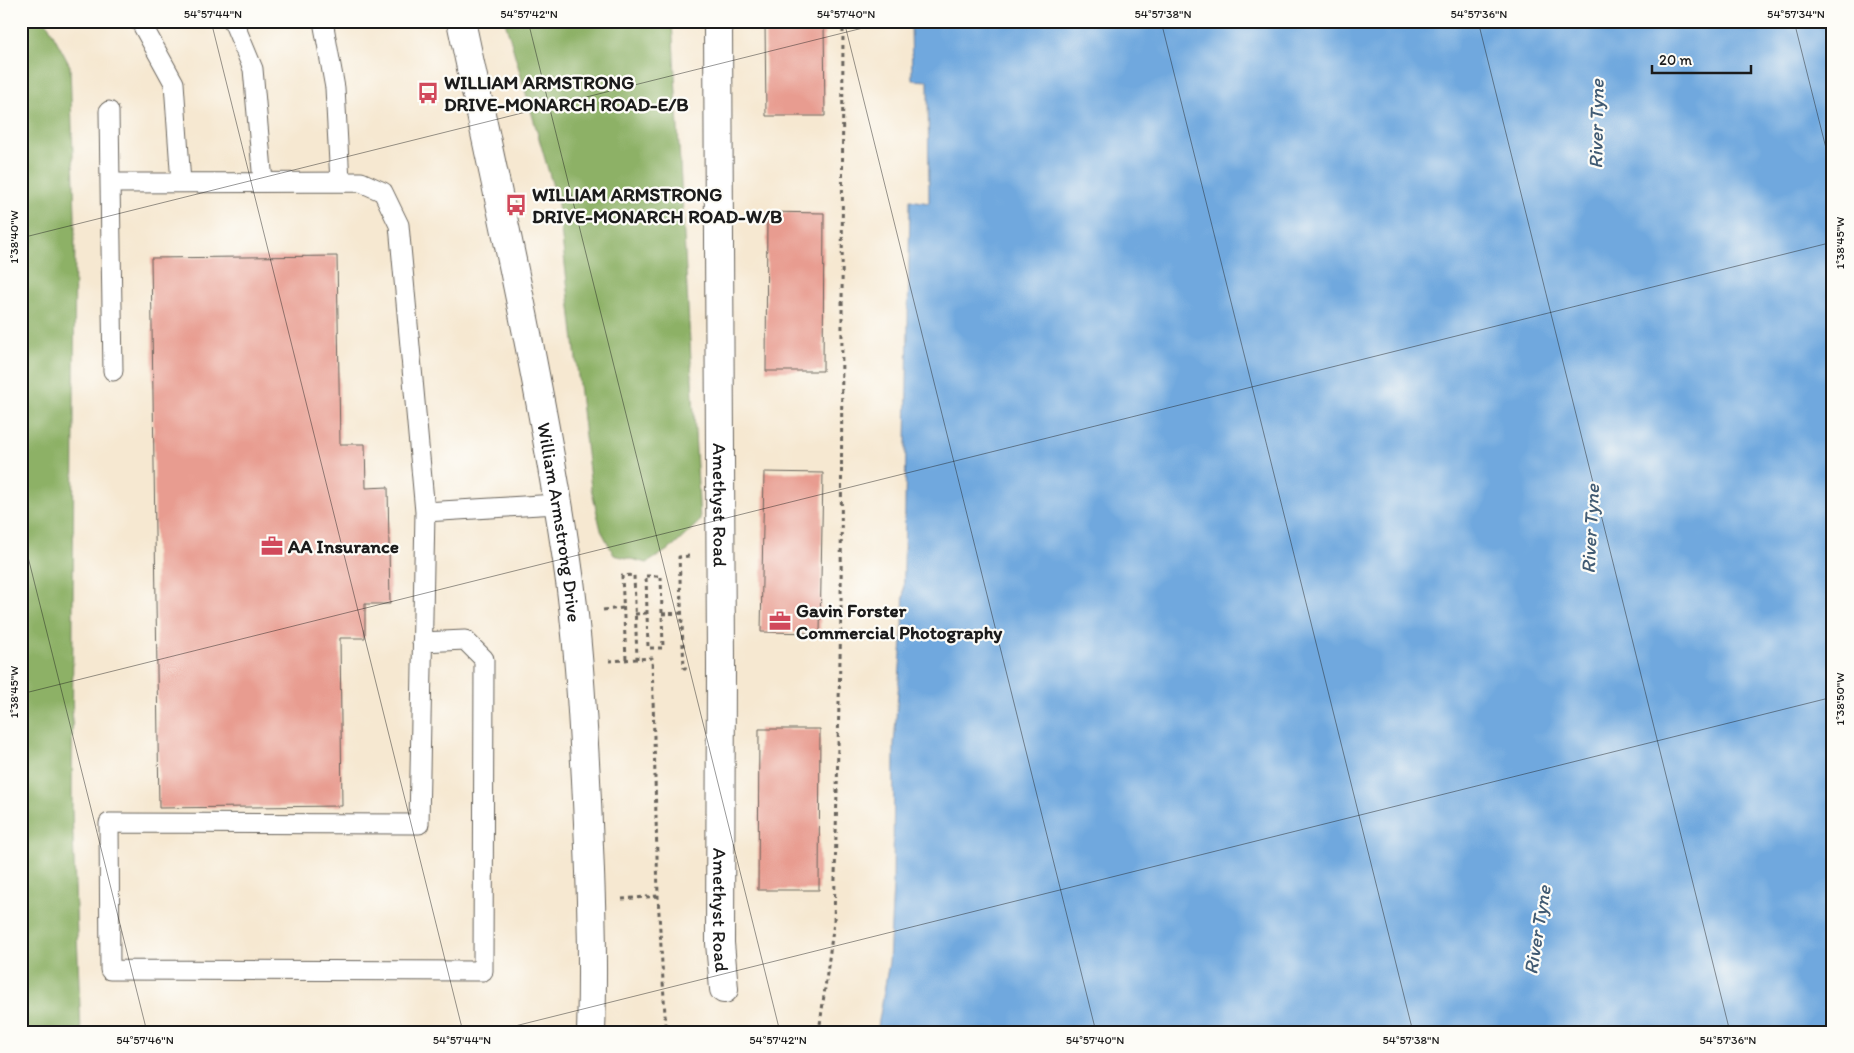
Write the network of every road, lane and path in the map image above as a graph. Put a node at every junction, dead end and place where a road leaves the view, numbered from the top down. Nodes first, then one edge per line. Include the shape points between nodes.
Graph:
1 (140, 21) edge
2 (233, 21) edge
3 (323, 21) edge
4 (461, 21) edge
5 (718, 21) edge
6 (843, 21) edge
7 (109, 112) dead end
8 (263, 182) junction
9 (340, 182) junction
10 (110, 183) junction
11 (182, 183) junction
12 (113, 371) dead end
13 (557, 504) junction
14 (425, 512) junction
15 (680, 557) dead end
16 (647, 613) junction
17 (682, 613) junction
18 (635, 614) junction
19 (662, 614) junction
20 (422, 642) junction
21 (626, 660) dead end
22 (684, 668) dead end
23 (658, 896) junction
24 (625, 898) dead end
25 (724, 989) dead end
26 (591, 1032) edge
27 (666, 1032) edge
28 (819, 1032) edge

1 - 11 lane via 174,83
2 - 8 lane via 253,69
3 - 9 lane via 335,88
4 - 13 street, William Armstrong Drive via 536,381
5 - 25 street, Amethyst Road via 720,943
6 - 28 path via 841,614 834,912
7 - 10 lane
8 - 9 lane
8 - 11 lane
9 - 14 lane via 361,182 383,192 400,225
10 - 11 lane
10 - 12 lane
13 - 14 lane
13 - 26 street, William Armstrong Drive via 568,562 580,682 592,902
14 - 20 lane
15 - 17 path
16 - 18 path
16 - 19 path via 648,648 663,648
16 - 19 path via 646,576 661,576
17 - 19 path
17 - 22 path
18 - 21 path via 634,575 622,576
18 - 23 path via 637,659 652,658
20 - 20 lane via 419,824 109,823 110,970 483,971 484,659 465,640
23 - 24 path
23 - 27 path

